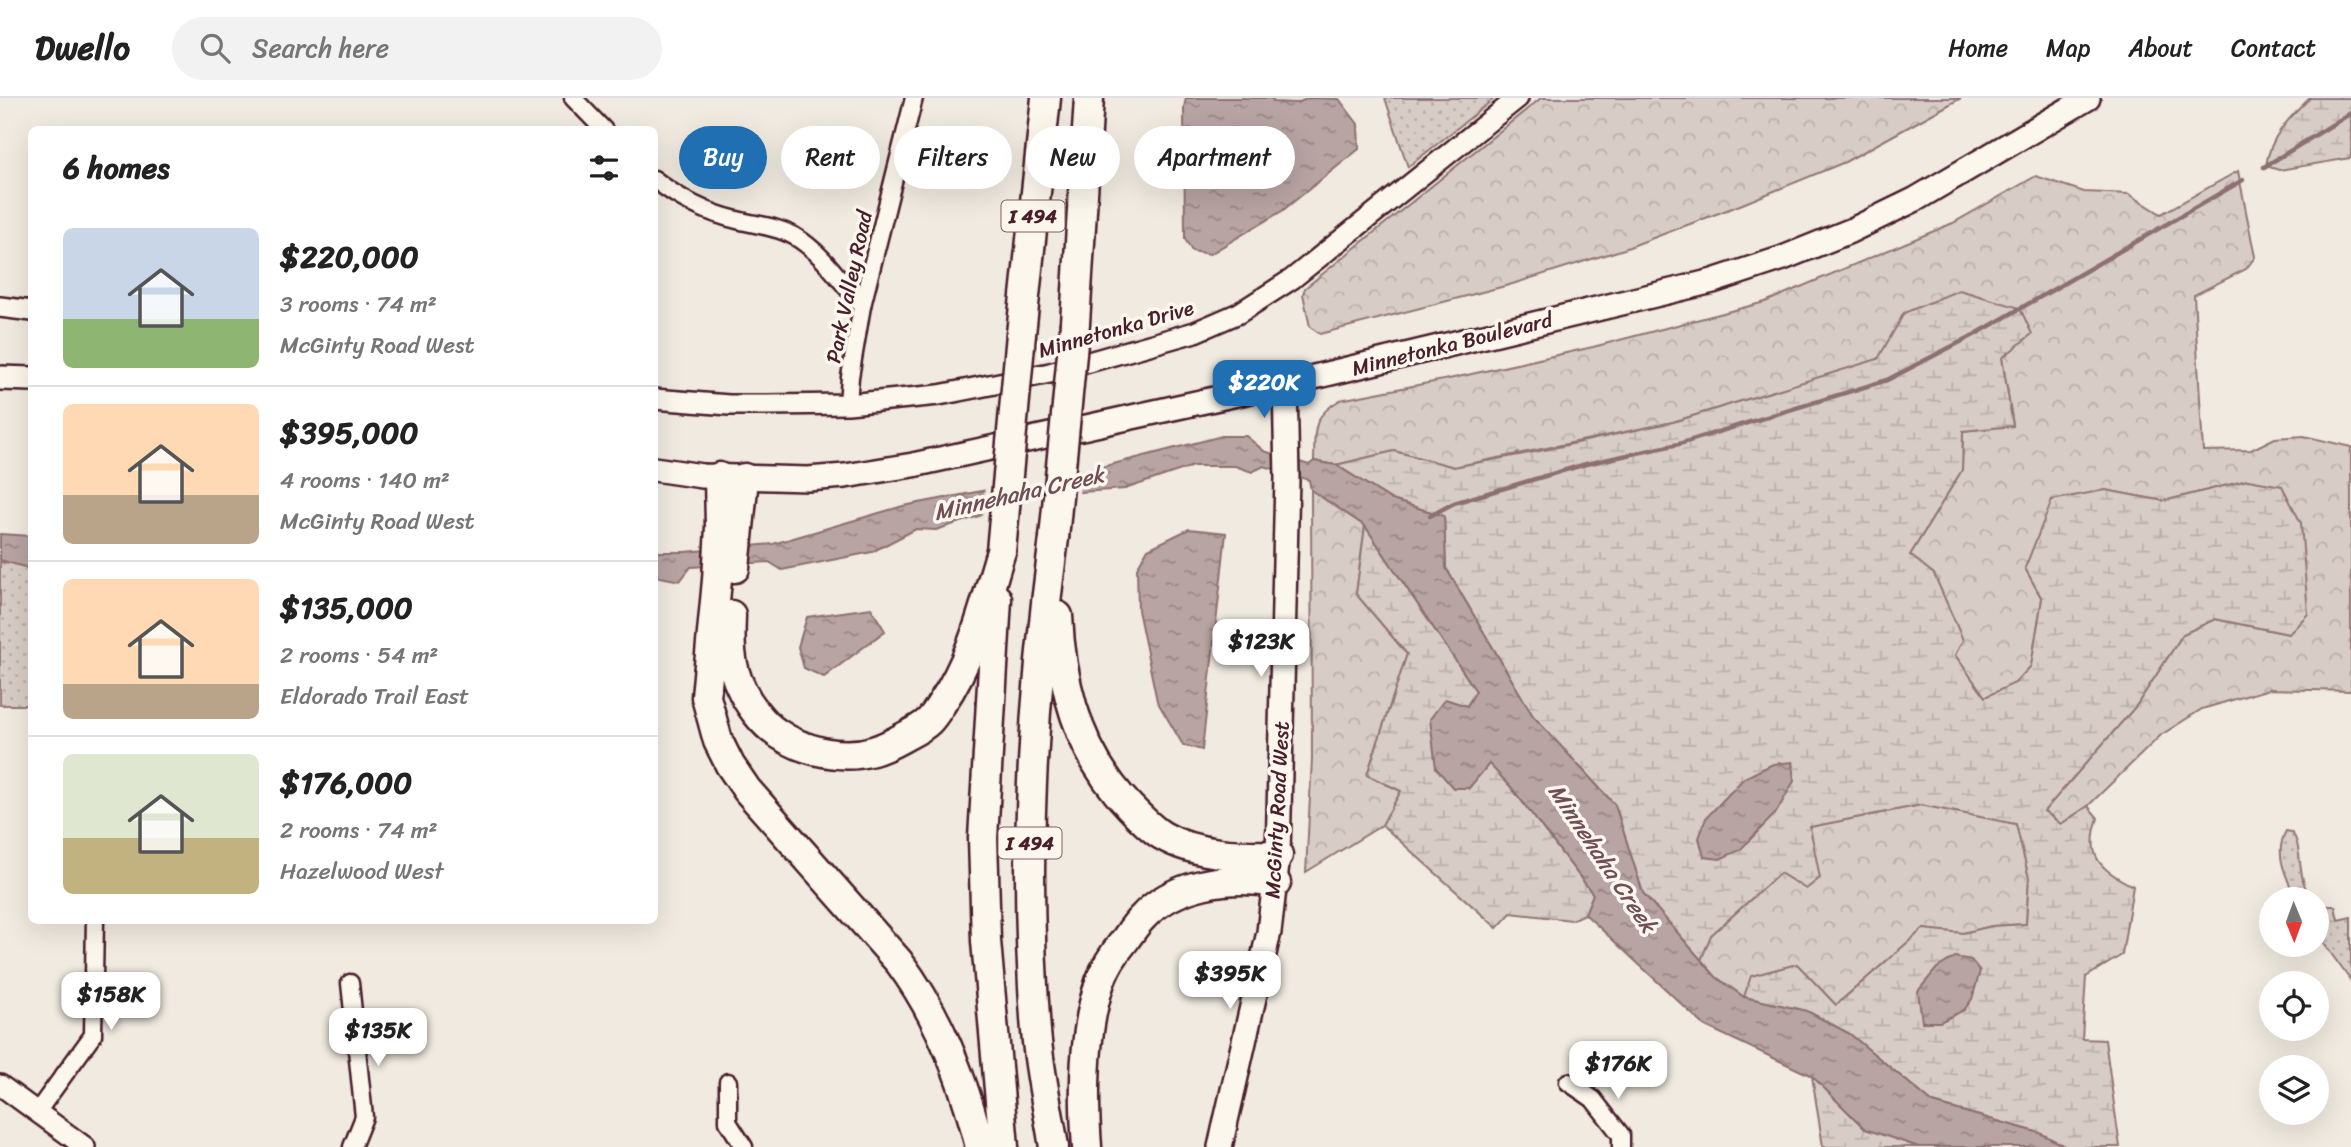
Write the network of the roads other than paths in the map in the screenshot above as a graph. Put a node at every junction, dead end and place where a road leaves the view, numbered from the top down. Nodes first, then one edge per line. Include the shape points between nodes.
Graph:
1 (573, 98) edge
2 (914, 98) edge
3 (1046, 98) edge
4 (1089, 98) edge
5 (1518, 98) edge
6 (2088, 98) edge
7 (600, 126) edge
8 (658, 182) edge
9 (862, 306) junction
10 (0, 307) edge
11 (28, 310) edge
12 (0, 377) edge
13 (28, 379) edge
14 (1285, 383) junction
15 (658, 399) edge
16 (848, 404) junction
17 (658, 469) edge
18 (731, 477) junction
19 (1054, 538) junction
20 (1000, 551) junction
21 (1278, 855) junction
22 (1276, 883) junction
23 (95, 924) edge
24 (350, 983) dead end
25 (728, 1082) dead end
26 (1568, 1082) dead end
27 (0, 1086) edge
28 (37, 1112) junction
29 (85, 1147) edge
30 (352, 1147) edge
31 (744, 1147) edge
32 (980, 1147) edge
33 (1004, 1147) edge
34 (1054, 1147) edge
35 (1087, 1147) edge
36 (1220, 1147) edge
37 (1621, 1147) edge

1 - 7 street
2 - 9 street, Park Valley Road
3 - 20 highway, I 494, bridge
4 - 19 highway, I 494, bridge via 1075,323
5 - 16 street, Minnetonka Drive via 1313,263 1239,313 1151,346 1050,373 939,395
6 - 14 main road, Minnetonka Boulevard via 1916,199 1783,258 1701,284
8 - 9 street via 701,208 792,235 813,248
9 - 16 street, Park Valley Road
10 - 11 street
12 - 13 main road
14 - 18 main road, Minnetonka Boulevard via 913,465 845,476
14 - 21 main road, McGinty Road West
15 - 16 street, Minnetonka Drive via 729,405
17 - 18 main road, Minnetonka Boulevard
18 - 20 highway via 730,652 741,688 777,733 830,754 873,751 930,720 956,683 968,655
18 - 32 highway via 720,527 706,697 718,741 747,790 906,970 934,1015 952,1057
19 - 21 highway via 1060,654 1067,693 1079,731 1114,791 1163,836 1238,856
19 - 34 highway, I 494 via 1033,728 1029,880 1036,1033
20 - 33 highway, I 494 via 983,838 986,941
21 - 22 main road, McGinty Road West
22 - 35 highway via 1229,880 1166,899 1142,918 1118,948 1101,978 1090,1020
22 - 36 main road, McGinty Road West via 1256,996
23 - 28 street via 93,1035
24 - 30 street via 364,1117
25 - 31 street via 728,1122
26 - 37 street via 1593,1099 1621,1136
27 - 28 street
28 - 29 street

